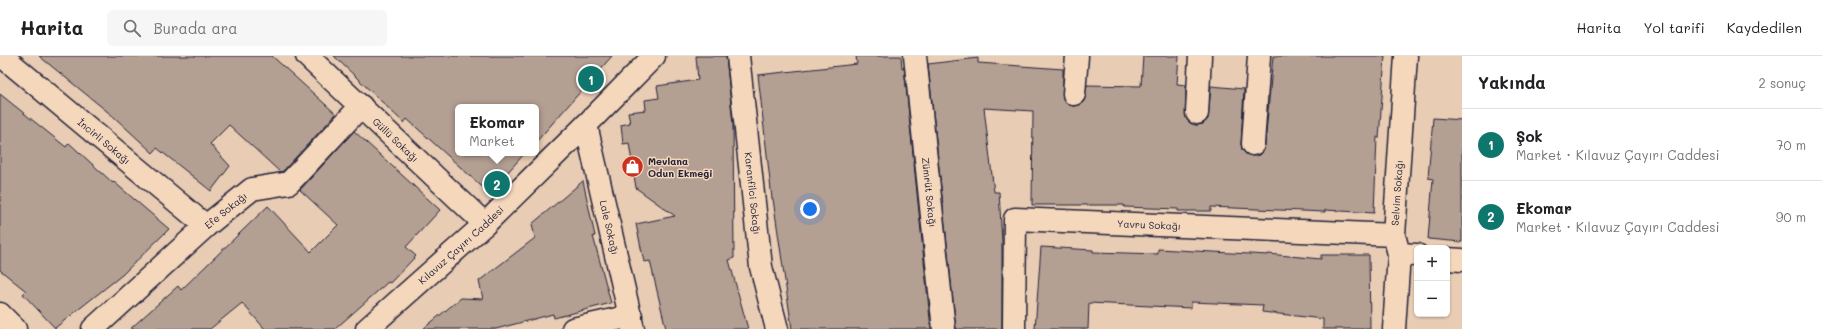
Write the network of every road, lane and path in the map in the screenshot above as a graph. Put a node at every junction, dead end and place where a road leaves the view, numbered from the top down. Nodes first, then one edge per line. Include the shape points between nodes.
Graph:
1 (2, 56) edge
2 (307, 56) edge
3 (654, 56) edge
4 (738, 56) edge
5 (915, 56) edge
6 (1077, 56) edge
7 (1200, 56) edge
8 (1259, 56) edge
9 (1406, 56) edge
10 (1074, 94) dead end
11 (361, 106) junction
12 (1197, 113) dead end
13 (586, 125) junction
14 (1253, 144) dead end
15 (485, 224) junction
16 (206, 226) junction
17 (1403, 248) edge
18 (1450, 258) edge
19 (1462, 260) edge
20 (0, 314) edge
21 (632, 323) edge
22 (15, 329) edge
23 (93, 329) edge
24 (367, 329) edge
25 (573, 329) edge
26 (777, 329) edge
27 (944, 329) edge
28 (1014, 329) edge
29 (1394, 329) edge

1 - 16 street, İncirli Sokağı
2 - 11 street, Güllü Sokağı
3 - 13 street, Kılavuz Çayırı Caddesi
4 - 26 street, Karanfilci Sokağı via 761,267
5 - 27 street, Zümrüt Sokağı
6 - 10 street
7 - 12 street
8 - 14 street
9 - 17 street, Selvim Sokağı
11 - 15 street, Güllü Sokağı
11 - 16 street, Efe Sokağı via 290,183 252,189
13 - 15 street, Kılavuz Çayırı Caddesi
13 - 21 street, Lale Sokağı
15 - 24 street, Kılavuz Çayırı Caddesi
16 - 23 street, Efe Sokağı
17 - 28 street, Yavru Sokağı via 1015,219
17 - 29 street, Selvim Sokağı
18 - 19 street
20 - 22 street
21 - 25 street

